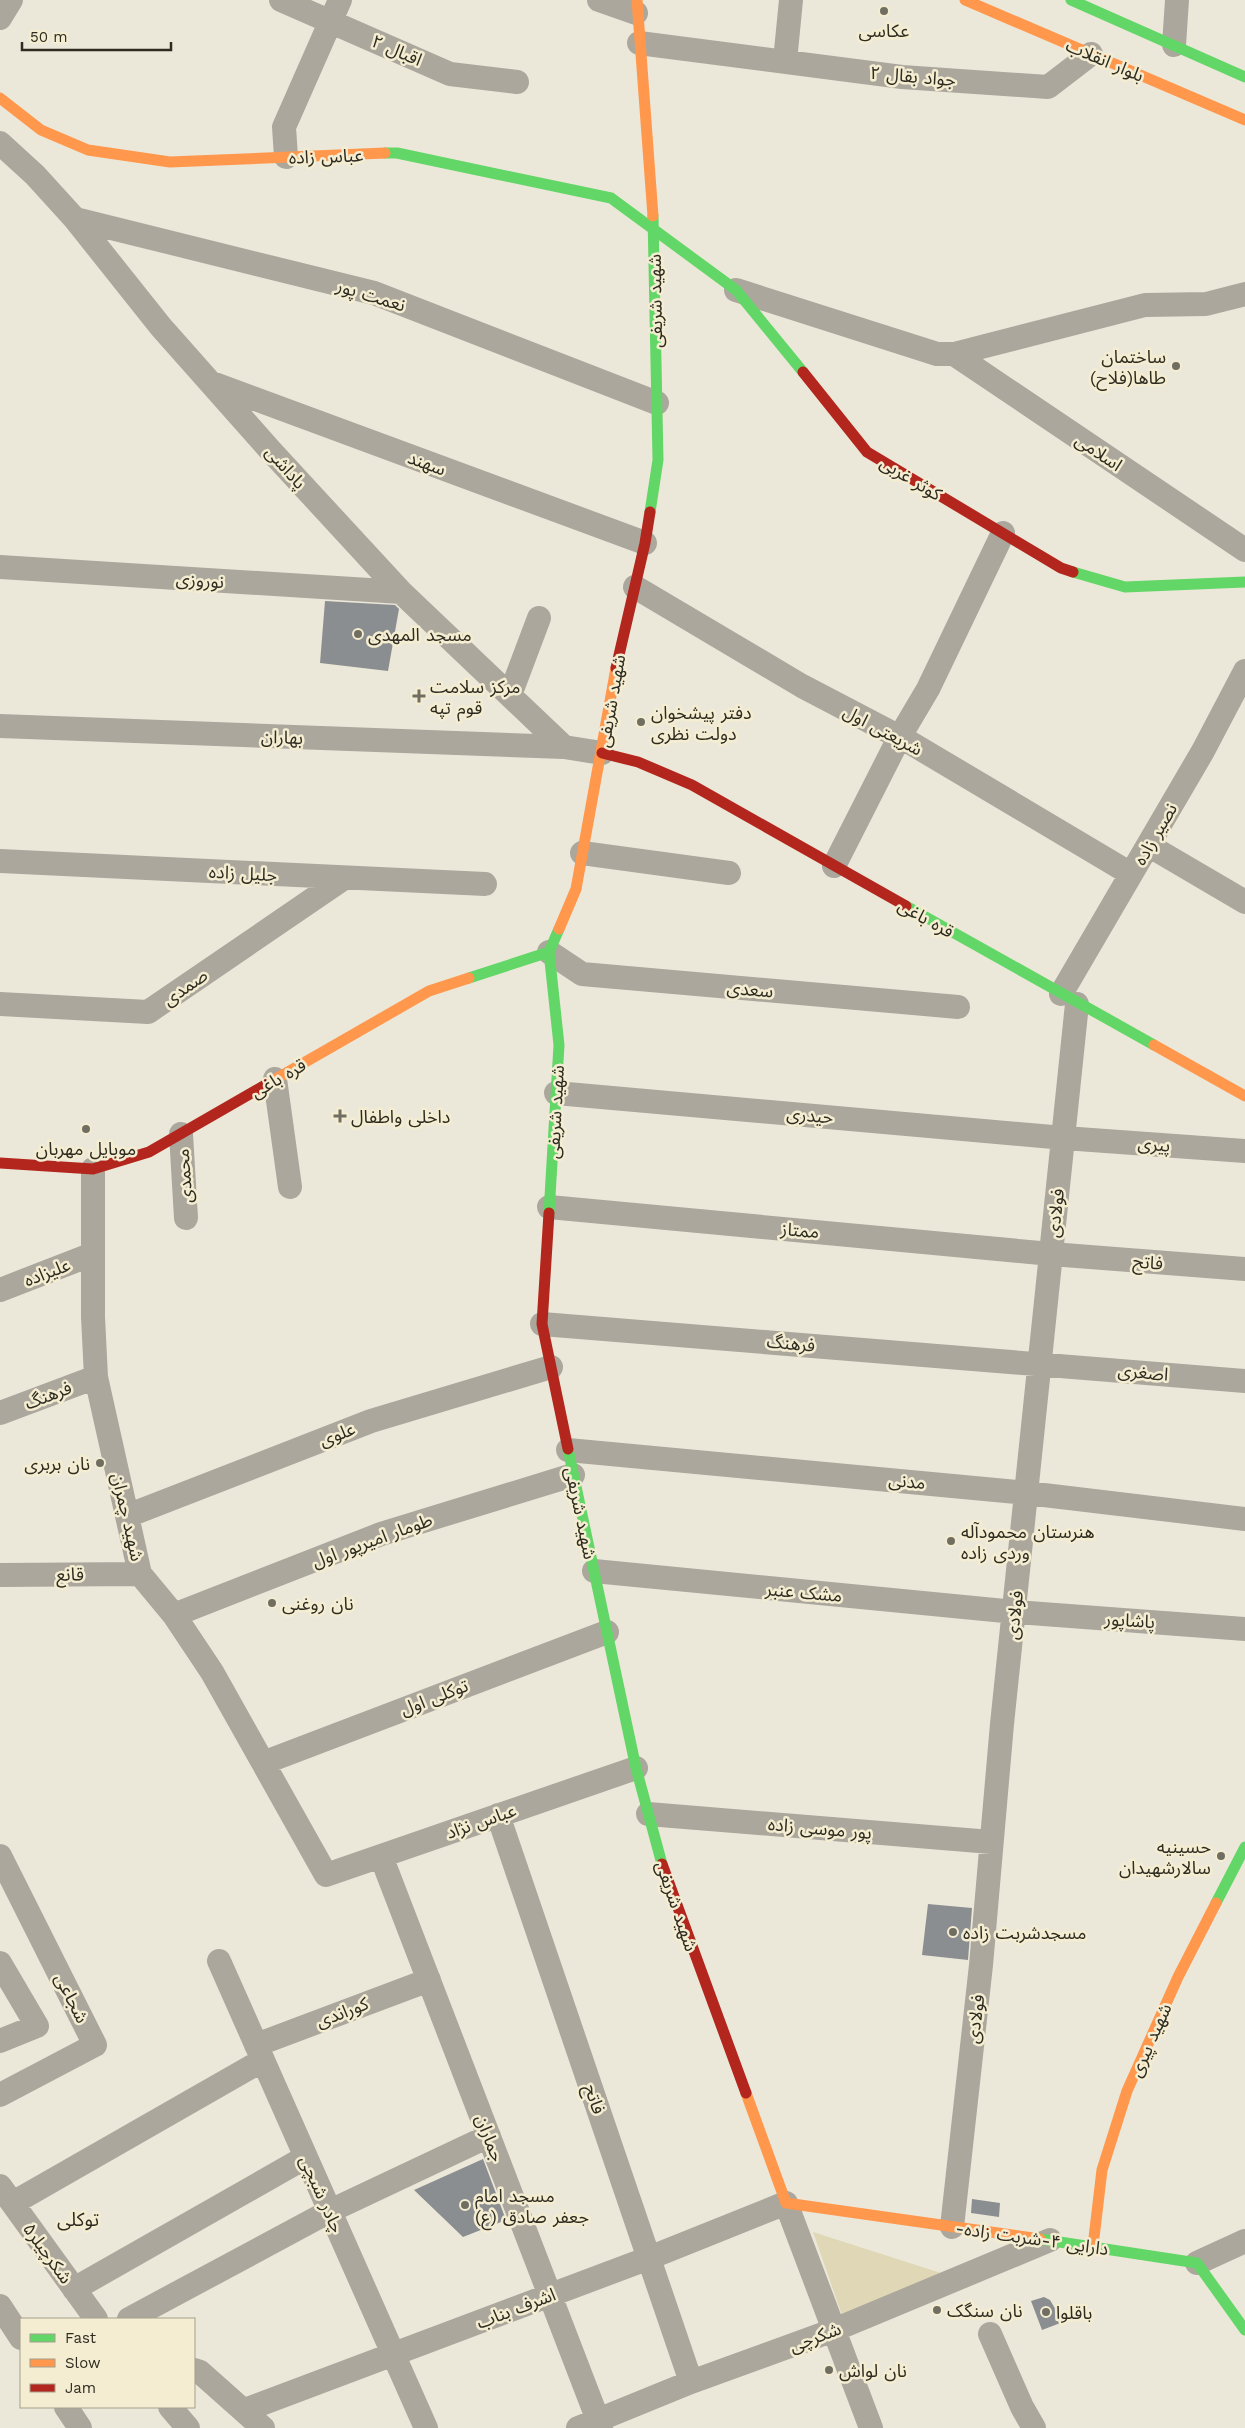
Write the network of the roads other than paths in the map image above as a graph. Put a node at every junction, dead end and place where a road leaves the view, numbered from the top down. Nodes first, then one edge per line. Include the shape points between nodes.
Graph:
1 (10, 0) edge
2 (281, 0) edge
3 (340, 0) edge
4 (599, 0) edge
5 (791, 0) edge
6 (965, 0) edge
7 (1071, 0) edge
8 (1178, 0) edge
9 (636, 7) edge
10 (0, 18) edge
11 (330, 22) junction
12 (639, 43) junction
13 (1174, 45) junction
14 (1091, 54) junction
15 (785, 61) junction
16 (1245, 76) edge
17 (517, 82) dead end
18 (0, 98) edge
19 (1245, 120) edge
20 (0, 143) edge
21 (286, 158) junction
22 (75, 219) junction
23 (654, 229) junction
24 (736, 290) junction
25 (1245, 294) edge
26 (954, 354) junction
27 (210, 383) junction
28 (657, 403) junction
29 (1003, 533) junction
30 (644, 543) junction
31 (1245, 550) edge
32 (0, 567) edge
33 (1245, 582) edge
34 (635, 587) junction
35 (401, 592) junction
36 (538, 618) dead end
37 (1245, 671) edge
38 (510, 695) junction
39 (0, 726) edge
40 (899, 738) junction
41 (564, 747) junction
42 (602, 753) junction
43 (1148, 845) junction
44 (582, 853) junction
45 (0, 861) edge
46 (834, 866) junction
47 (729, 873) dead end
48 (1131, 874) junction
49 (344, 878) junction
50 (485, 884) dead end
51 (1245, 902) edge
52 (549, 952) junction
53 (1069, 999) junction
54 (0, 1004) edge
55 (958, 1008) dead end
56 (275, 1080) junction
57 (556, 1093) junction
58 (1245, 1096) edge
59 (181, 1134) junction
60 (1064, 1138) junction
61 (1245, 1150) edge
62 (0, 1163) edge
63 (94, 1169) junction
64 (290, 1187) dead end
65 (549, 1207) junction
66 (186, 1218) dead end
67 (93, 1254) junction
68 (1051, 1254) junction
69 (1245, 1270) edge
70 (0, 1290) edge
71 (542, 1324) junction
72 (1040, 1363) junction
73 (551, 1367) junction
74 (96, 1377) junction
75 (1245, 1381) edge
76 (0, 1412) edge
77 (568, 1450) junction
78 (573, 1475) junction
79 (1027, 1493) junction
80 (127, 1516) junction
81 (1245, 1519) edge
82 (594, 1571) junction
83 (140, 1574) junction
84 (0, 1575) edge
85 (1015, 1612) junction
86 (174, 1615) junction
87 (1245, 1629) edge
88 (607, 1632) junction
89 (263, 1763) junction
90 (636, 1768) junction
91 (648, 1814) junction
92 (498, 1816) junction
93 (992, 1842) junction
94 (1245, 1847) edge
95 (0, 1856) edge
96 (381, 1856) junction
97 (326, 1875) joint
98 (218, 1960) dead end
99 (0, 1963) edge
100 (429, 1980) junction
101 (0, 2041) edge
102 (259, 2052) junction
103 (0, 2095) edge
104 (489, 2136) junction
105 (306, 2157) junction
106 (6, 2195) edge
107 (786, 2203) junction
108 (330, 2211) junction
109 (952, 2227) junction
110 (1050, 2240) junction
111 (1245, 2241) edge
112 (1093, 2246) junction
113 (649, 2258) junction
114 (1197, 2264) junction
115 (74, 2289) junction
116 (550, 2296) junction
117 (0, 2306) edge
118 (95, 2318) edge
119 (131, 2318) edge
120 (834, 2330) junction
121 (1245, 2330) edge
122 (990, 2334) dead end
123 (20, 2336) edge
124 (394, 2355) junction
125 (195, 2370) edge
126 (691, 2382) junction
127 (67, 2408) edge
128 (171, 2408) edge
129 (245, 2410) junction
130 (592, 2425) edge
131 (80, 2428) edge
132 (188, 2428) edge
133 (263, 2428) edge
134 (426, 2428) edge
135 (871, 2428) edge
136 (1034, 2428) edge

1 - 10 street
2 - 11 street, اقبال ۲
3 - 11 street
4 - 9 street
5 - 15 street
6 - 14 street, بلوار انقلاب
7 - 13 street
8 - 13 street
9 - 12 street, شهید شریفى
11 - 17 street, اقبال ۲ via 450,74
11 - 21 street via 284,127
12 - 15 street, جواد بقال ۲
12 - 23 street, شهید شریفى
13 - 16 street
14 - 15 street, جواد بقال ۲ via 1048,87 902,77
14 - 19 street, بلوار انقلاب
18 - 21 street, عباس زاده via 41,130 88,150 170,162
20 - 22 street, پاداشی
21 - 23 street, عباس زاده via 397,153 611,198
22 - 27 street, پاداشی
22 - 28 street, نعمت پور via 374,293
23 - 24 street, کوثر غربی
23 - 28 street, شهید شریفى
24 - 26 street, اسلامی via 937,354
24 - 29 street, کوثر غربی via 867,452
25 - 26 street, اسلامی via 1206,304 1145,305
26 - 31 street, اسلامی
27 - 30 street, سهند
27 - 35 street, پاداشی
28 - 30 street, شهید شریفى via 658,460
29 - 33 street, کوثر غربی via 1061,568 1125,587
29 - 40 street via 928,689
30 - 34 street, شهید شریفى
32 - 35 street, نوروزی
34 - 40 street, شریعتی اول via 802,686
34 - 42 street, شهید شریفى via 614,672
35 - 38 street, پاداشی
36 - 38 street
37 - 43 street, نصیر زاده
38 - 41 street, پاداشی
39 - 41 street, بهاران
40 - 46 street
40 - 48 street, شریعتی اول
41 - 42 street
42 - 44 street, شهید شریفى
42 - 46 street, قره باغی via 638,762 692,785
43 - 48 street, نصیر زاده
43 - 51 street
44 - 47 street
44 - 52 street, شهید شریفى via 576,889
45 - 49 street, جلیل زاده
46 - 53 street, قره باغی
48 - 53 street, نصیر زاده
49 - 50 street, جلیل زاده
49 - 54 street, صمدی via 148,1012
52 - 55 street, سعدی via 582,974
52 - 56 street, قره باغی via 429,991
52 - 57 street, شهید شریفى via 559,1046
53 - 58 street, قره باغی
53 - 60 street, فولادی
56 - 59 street, قره باغی
56 - 64 street
57 - 60 street, حیدری
57 - 65 street, شهید شریفى
59 - 63 street, قره باغی via 149,1152
59 - 66 street, محمدی
60 - 61 street, پیری
60 - 68 street, فولادی
62 - 63 street, قره باغی
63 - 67 street, شهید چمران
65 - 68 street, ممتاز
65 - 71 street, شهید شریفى
67 - 70 street, علیزاده
67 - 74 street, شهید چمران
68 - 69 street, فاتح
68 - 72 street, فولادی
71 - 72 street, فرهنگ
71 - 73 street, شهید شریفى
72 - 75 street, اصغری
72 - 79 street, فولادی
73 - 77 street, شهید شریفى
73 - 80 street, علوی via 371,1421
74 - 76 street, فرهنگ
74 - 80 street, شهید چمران
77 - 78 street, شهید شریفى
77 - 79 street, مدنی
78 - 82 street, شهید شریفى
78 - 86 street, طومار امیرپور اول via 381,1534
79 - 81 street, مدنی
79 - 85 street, فولادی
80 - 83 street, شهید چمران
82 - 85 street, مشک عنبر
82 - 88 street, شهید شریفى
83 - 84 street, قانع
83 - 86 street, شهید چمران
85 - 87 street, پاشاپور
85 - 93 street, فولادی
86 - 89 street, شهید چمران via 212,1672
88 - 89 street, توکلی اول
88 - 90 street, شهید شریفى
89 - 97 street, شهید چمران
90 - 91 street, شهید شریفى
90 - 92 street, عباس نژاد
91 - 93 street, پور موسی زاده
91 - 107 street, شهید شریفى via 662,1865
92 - 96 street, عباس نژاد
92 - 113 street, فاتح
93 - 109 street, فولادی
94 - 112 street, شهید پیری via 1178,1977 1127,2091 1102,2170
95 - 103 street, شجاعی via 95,2045
96 - 97 street, عباس نژاد
96 - 100 street, جماران
98 - 102 street, چادر شبچی
99 - 101 street via 37,2026
100 - 102 street, کوراندی
100 - 104 street, جماران
102 - 105 street, چادر شبچی
102 - 106 street, کوراندی
104 - 108 street
104 - 116 street, جماران
105 - 108 street, چادر شبچی
105 - 115 street
106 - 115 street, شکرچیلر۵
107 - 109 street, -دارایی ۴-شربت زاده
107 - 113 street, اشرف بناب
107 - 120 street
108 - 119 street
108 - 124 street, چادر شبچی
109 - 110 street, -دارایی ۴-شربت زاده
110 - 112 street, -دارایی ۴-شربت زاده
110 - 120 street, شکرچی
111 - 114 street
112 - 114 street, -دارایی ۴-شربت زاده
113 - 116 street, اشرف بناب
113 - 126 street, فاتح
114 - 121 street
115 - 118 street, شکرچیلر۵
116 - 124 street, اشرف بناب
116 - 130 street, جماران
117 - 123 street
120 - 126 street, شکرچی
120 - 135 street
122 - 136 street
124 - 129 street, اشرف بناب
124 - 134 street, چادر شبچی
125 - 129 street
126 - 130 street, شکرچی
127 - 131 street
128 - 132 street
129 - 133 street

